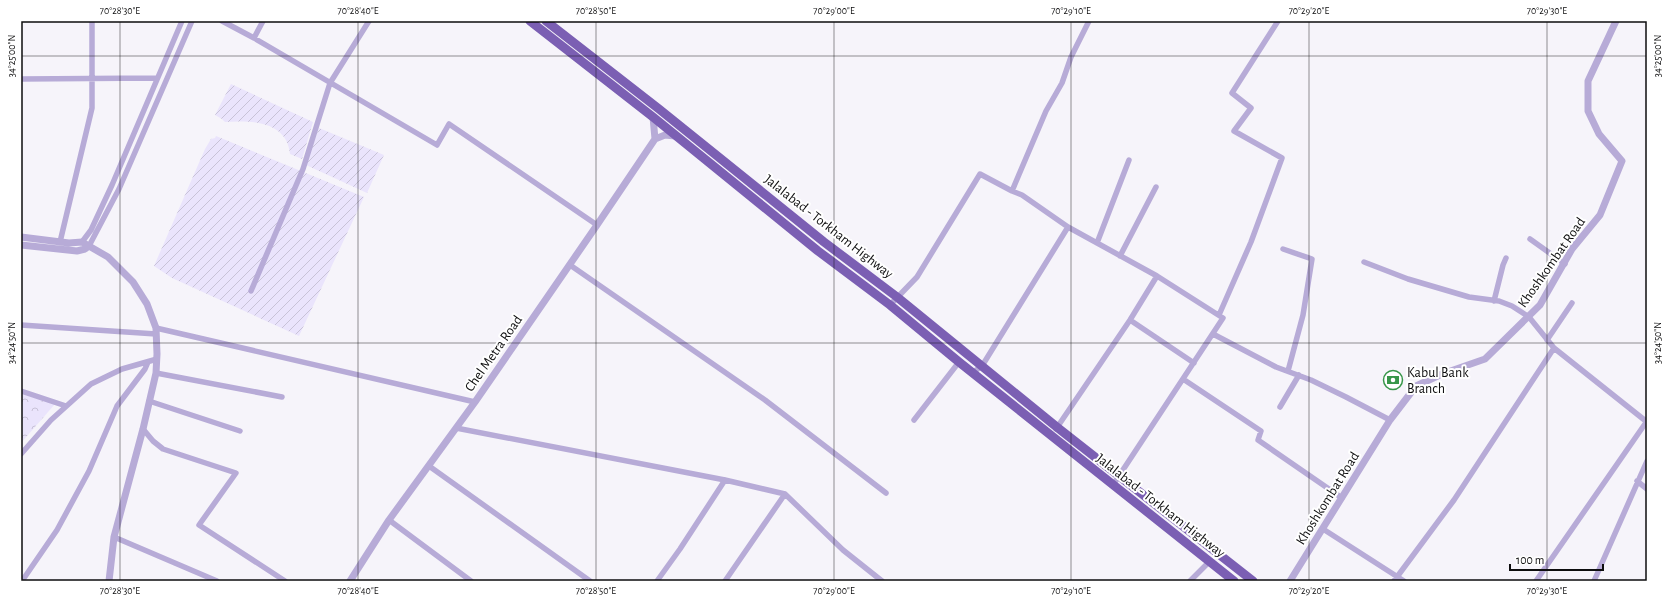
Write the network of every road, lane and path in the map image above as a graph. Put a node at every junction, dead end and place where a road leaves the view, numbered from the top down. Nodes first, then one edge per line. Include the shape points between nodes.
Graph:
1 (92, 21) edge
2 (182, 21) edge
3 (192, 21) edge
4 (222, 21) edge
5 (263, 21) edge
6 (368, 21) edge
7 (530, 21) edge
8 (546, 21) edge
9 (1089, 21) edge
10 (1278, 21) edge
11 (1616, 21) edge
12 (254, 38) junction
13 (162, 68) junction
14 (169, 72) junction
15 (92, 78) junction
16 (157, 78) junction
17 (21, 79) edge
18 (330, 83) junction
19 (652, 117) junction
20 (138, 123) junction
21 (145, 126) junction
22 (675, 136) junction
23 (655, 139) junction
24 (124, 158) junction
25 (131, 160) junction
26 (1129, 160) dead end
27 (112, 185) junction
28 (1156, 187) dead end
29 (119, 189) junction
30 (1012, 192) junction
31 (597, 225) junction
32 (1068, 227) junction
33 (21, 237) edge
34 (1530, 239) dead end
35 (60, 242) junction
36 (82, 242) junction
37 (1097, 243) junction
38 (21, 245) edge
39 (89, 246) junction
40 (1283, 249) dead end
41 (1120, 256) junction
42 (1506, 258) dead end
43 (1364, 262) dead end
44 (1565, 264) junction
45 (570, 265) junction
46 (1157, 276) junction
47 (251, 291) dead end
48 (898, 297) junction
49 (1494, 300) junction
50 (1572, 303) dead end
51 (890, 305) junction
52 (1219, 315) junction
53 (1529, 317) junction
54 (1130, 320) junction
55 (21, 325) edge
56 (156, 331) junction
57 (1213, 334) junction
58 (1547, 340) junction
59 (1554, 348) junction
60 (157, 359) junction
61 (148, 362) junction
62 (959, 362) junction
63 (1194, 363) junction
64 (982, 366) junction
65 (1288, 371) junction
66 (972, 372) junction
67 (156, 373) junction
68 (1299, 375) junction
69 (1183, 379) junction
70 (21, 391) edge
71 (282, 397) dead end
72 (149, 401) junction
73 (475, 402) junction
74 (66, 406) junction
75 (1280, 407) dead end
76 (914, 420) dead end
77 (1390, 420) junction
78 (1647, 421) edge
79 (456, 428) junction
80 (1058, 428) junction
81 (143, 429) junction
82 (240, 431) dead end
83 (1049, 434) junction
84 (1070, 451) junction
85 (21, 454) edge
86 (1092, 456) junction
87 (1647, 461) edge
88 (429, 466) junction
89 (1119, 476) junction
90 (724, 480) junction
91 (1637, 481) junction
92 (1113, 485) junction
93 (1647, 489) edge
94 (886, 493) dead end
95 (785, 494) junction
96 (1342, 498) junction
97 (389, 520) junction
98 (1323, 529) junction
99 (114, 537) junction
100 (1210, 561) junction
101 (1395, 579) edge
102 (22, 581) edge
103 (109, 581) edge
104 (217, 581) edge
105 (285, 581) edge
106 (350, 581) edge
107 (471, 581) edge
108 (590, 581) edge
109 (657, 581) edge
110 (725, 581) edge
111 (882, 581) edge
112 (1190, 581) edge
113 (1234, 581) edge
114 (1254, 581) edge
115 (1290, 581) edge
116 (1404, 581) edge
117 (1536, 581) edge
118 (1594, 581) edge

1 - 15 street
2 - 13 street
3 - 14 street
4 - 12 street
5 - 12 street
6 - 18 street
7 - 19 highway, Jalalabad - Torkham Highway
8 - 48 highway, Jalalabad - Torkham Highway via 824,242
9 - 30 street via 1071,57 1062,83 1046,111
10 - 52 street via 1232,93 1251,108 1234,131 1282,158 1251,242
11 - 44 street, Khoshkombat Road via 1588,81 1588,111 1600,134 1622,161 1600,215 1572,249
12 - 18 street
13 - 14 street
13 - 16 street
14 - 21 street
15 - 16 street
15 - 17 street
15 - 35 street via 92,108
16 - 20 street
18 - 31 street via 437,145 449,124
18 - 47 street via 303,169
19 - 22 highway, Jalalabad - Torkham Highway
19 - 23 street
20 - 21 street
20 - 24 street
21 - 25 street
22 - 23 street via 665,135
22 - 51 highway, Jalalabad - Torkham Highway via 818,251
23 - 31 street, Chel Metra Road
24 - 25 street
24 - 27 street
25 - 29 street
26 - 37 street
27 - 29 street
27 - 36 street via 91,230
28 - 41 street
29 - 39 street
30 - 32 street via 1022,195
30 - 48 street via 980,174 917,277
31 - 45 street, Chel Metra Road
32 - 37 street
32 - 64 street
33 - 35 street
34 - 44 street
35 - 36 street
36 - 39 street
37 - 41 street
38 - 39 street via 77,251
39 - 56 street via 108,258 133,282 147,304
40 - 65 street via 1312,259 1303,315
41 - 46 street
42 - 49 street
43 - 49 street via 1408,279 1469,297
44 - 53 street, Khoshkombat Road via 1540,305
45 - 73 street, Chel Metra Road
45 - 94 street via 765,400
46 - 52 street
46 - 54 street
48 - 51 street
48 - 64 highway, Jalalabad - Torkham Highway
49 - 53 street via 1512,306
50 - 58 street
51 - 62 highway, Jalalabad - Torkham Highway
52 - 57 street via 1223,318
53 - 58 street
53 - 77 street, Khoshkombat Road via 1486,359 1416,386
54 - 63 street
54 - 80 street
55 - 56 street
56 - 60 street
56 - 73 street
57 - 63 street
57 - 65 street
58 - 59 street
59 - 78 street
59 - 101 street via 1454,500
60 - 61 street
60 - 67 street
61 - 74 street via 122,369 91,384
61 - 102 street via 117,406 92,465 57,530
62 - 66 highway, Jalalabad - Torkham Highway
62 - 76 street
63 - 69 street
64 - 66 street
64 - 80 highway, Jalalabad - Torkham Highway
65 - 68 street
66 - 83 highway, Jalalabad - Torkham Highway
67 - 71 street
67 - 72 street
68 - 75 street
68 - 77 street
69 - 89 street
69 - 96 street via 1261,432 1258,440
70 - 74 street
72 - 81 street
72 - 82 street
73 - 79 street, Chel Metra Road
74 - 85 street
77 - 96 street, Khoshkombat Road
78 - 117 street
79 - 88 street, Chel Metra Road
79 - 90 street
80 - 83 street
80 - 86 highway, Jalalabad - Torkham Highway
81 - 99 street
81 - 105 street via 163,448 236,473 199,525
83 - 84 highway, Jalalabad - Torkham Highway
84 - 86 highway, Jalalabad - Torkham Highway
84 - 92 highway, Jalalabad - Torkham Highway
86 - 89 highway, Jalalabad - Torkham Highway
87 - 91 street
88 - 97 street, Chel Metra Road
88 - 108 street
89 - 92 street
89 - 114 highway, Jalalabad - Torkham Highway
90 - 95 street
90 - 109 street
91 - 93 street
91 - 118 street
92 - 100 highway, Jalalabad - Torkham Highway
95 - 110 street
95 - 111 street via 843,550
96 - 98 street, Khoshkombat Road
97 - 106 street, Chel Metra Road
97 - 107 street
98 - 101 street
98 - 115 street, Khoshkombat Road
99 - 103 street
99 - 104 street
100 - 112 street
100 - 113 highway, Jalalabad - Torkham Highway
101 - 116 street

